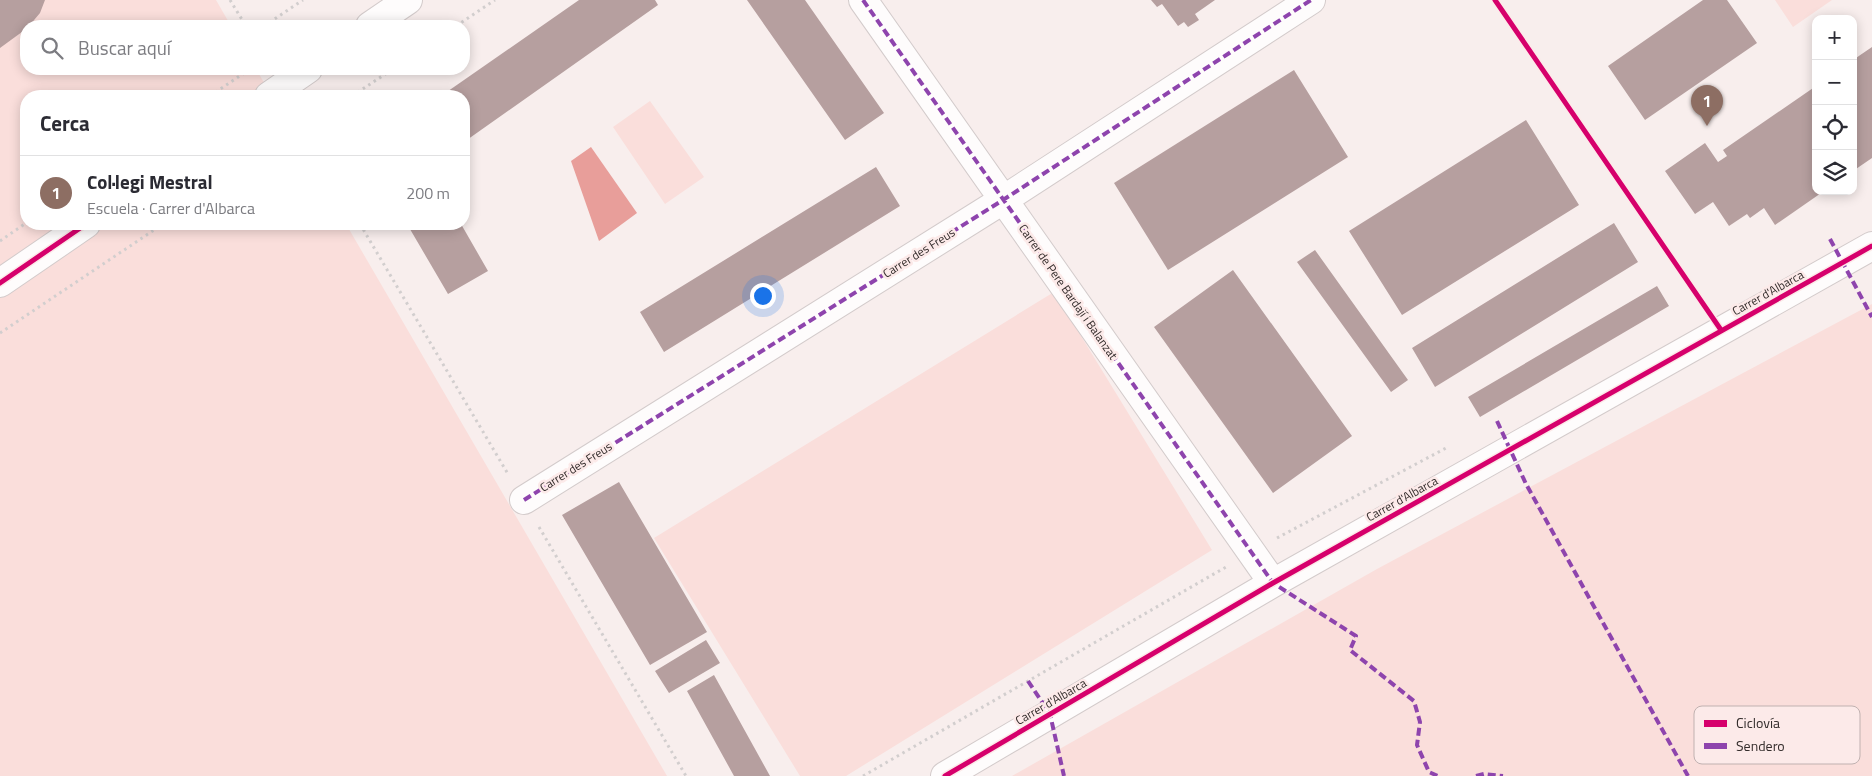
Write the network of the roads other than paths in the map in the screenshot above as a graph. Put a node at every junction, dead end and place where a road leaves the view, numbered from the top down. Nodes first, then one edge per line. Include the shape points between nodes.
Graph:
1 (408, 0) edge
2 (863, 0) edge
3 (1311, 0) edge
4 (379, 20) edge
5 (299, 75) edge
6 (278, 90) edge
7 (1003, 200) junction
8 (77, 230) edge
9 (1872, 246) edge
10 (0, 284) edge
11 (524, 500) dead end
12 (1273, 583) junction
13 (945, 776) edge

1 - 4 street
2 - 7 street, Carrer de Pere Bardají i Balanzat
3 - 7 street, Carrer des Freus
5 - 6 street
7 - 11 street, Carrer des Freus
7 - 12 street, Carrer de Pere Bardají i Balanzat
8 - 10 street
9 - 12 street, Carrer d'Albarca
12 - 13 street, Carrer d'Albarca

